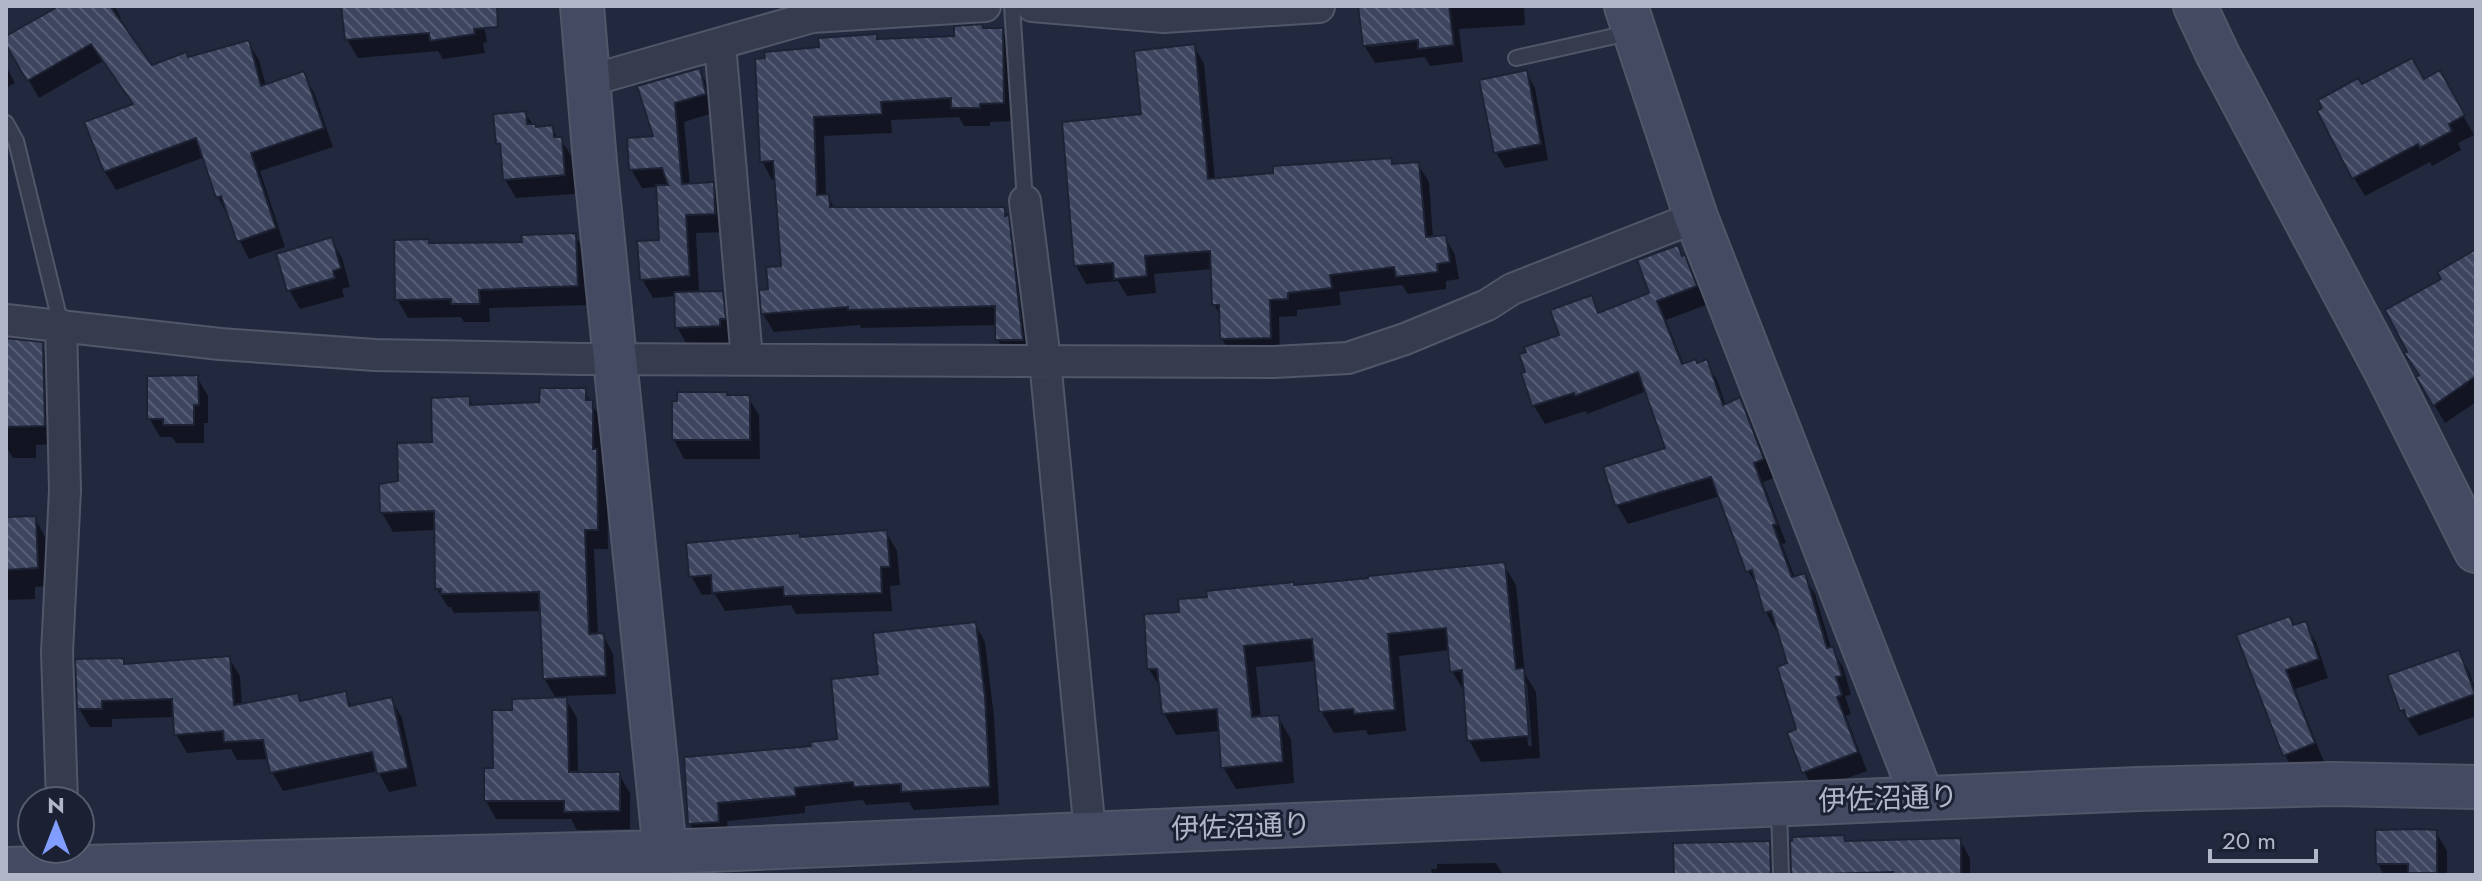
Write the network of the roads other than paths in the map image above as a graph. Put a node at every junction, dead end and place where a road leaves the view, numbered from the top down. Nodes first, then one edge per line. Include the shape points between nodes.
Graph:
1 (582, 6) edge
2 (985, 6) edge
3 (1012, 6) edge
4 (1032, 6) edge
5 (2195, 6) edge
6 (1319, 7) edge
7 (1631, 19) edge
8 (720, 44) junction
9 (1516, 58) dead end
10 (588, 81) junction
11 (6, 123) edge
12 (1025, 201) joint
13 (1696, 217) junction
14 (6, 320) edge
15 (61, 325) junction
16 (615, 359) junction
17 (747, 359) junction
18 (1045, 360) junction
19 (2467, 525) edge
20 (61, 785) edge
21 (2476, 787) edge
22 (1922, 797) junction
23 (1779, 803) junction
24 (1090, 833) junction
25 (96, 858) edge
26 (666, 864) edge
27 (27, 865) edge
28 (6, 869) edge
29 (1781, 875) edge

1 - 10 street
2 - 8 street via 812,17
3 - 12 lane
4 - 6 street via 1164,17
5 - 19 street
7 - 9 lane
7 - 13 street
8 - 10 street
8 - 17 street
10 - 16 street
11 - 15 lane via 16,141
12 - 18 street
13 - 18 street via 1348,358
13 - 22 street
14 - 15 street
15 - 16 street via 375,355
15 - 20 street via 65,490 57,653
16 - 17 street
16 - 26 street
17 - 18 street
18 - 24 street
21 - 22 street, 伊佐沼通り via 2333,784
22 - 23 street, 伊佐沼通り
23 - 24 street, 伊佐沼通り
23 - 29 lane
24 - 26 street, 伊佐沼通り
25 - 26 street, 伊佐沼通り
27 - 28 street, 伊佐沼通り

